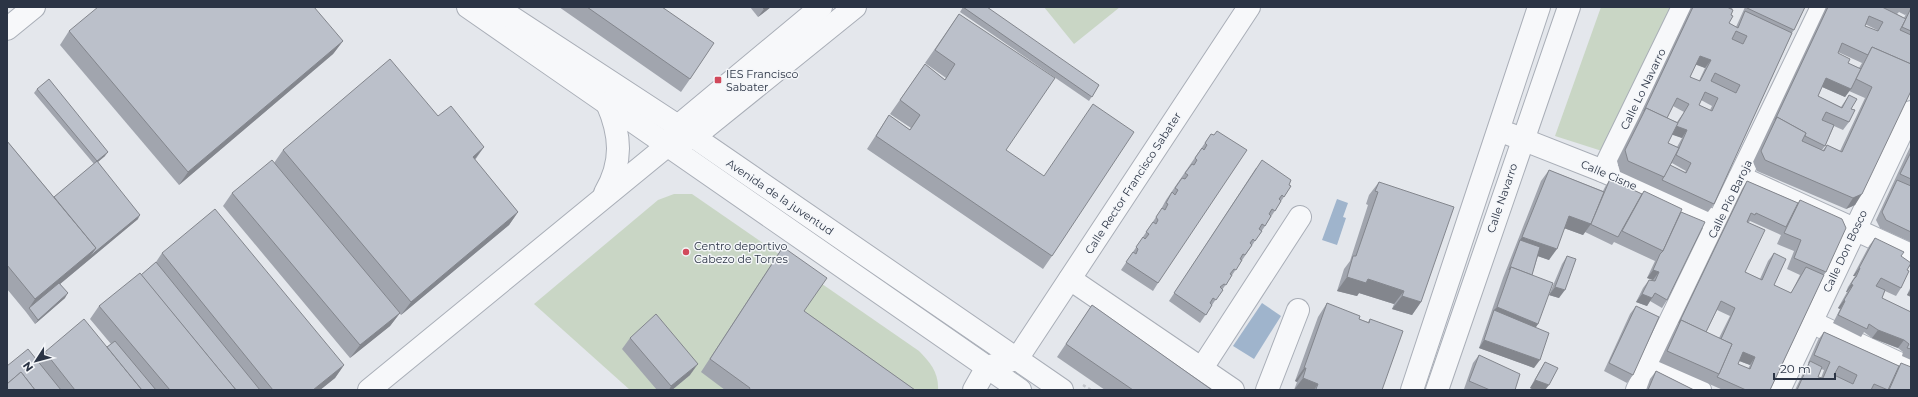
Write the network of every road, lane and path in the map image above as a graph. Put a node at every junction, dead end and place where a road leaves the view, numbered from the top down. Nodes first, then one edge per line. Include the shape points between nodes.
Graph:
1 (34, 7) edge
2 (468, 7) edge
3 (821, 7) edge
4 (855, 7) edge
5 (1249, 7) edge
6 (1539, 7) edge
7 (1569, 7) edge
8 (1683, 7) edge
9 (1822, 7) edge
10 (499, 9) edge
11 (7, 29) edge
12 (607, 103) junction
13 (1911, 112) edge
14 (1498, 130) junction
15 (686, 131) junction
16 (1522, 140) junction
17 (668, 145) junction
18 (1603, 171) junction
19 (1740, 177) junction
20 (604, 196) junction
21 (1300, 217) dead end
22 (812, 218) junction
23 (1718, 223) junction
24 (1855, 229) junction
25 (1911, 255) edge
26 (1070, 278) junction
27 (902, 280) junction
28 (1298, 310) dead end
29 (1811, 322) junction
30 (1017, 359) junction
31 (987, 367) junction
32 (1649, 367) junction
33 (1202, 368) junction
34 (1911, 369) edge
35 (1415, 382) edge
36 (1443, 388) edge
37 (369, 390) edge
38 (974, 390) edge
39 (1020, 390) edge
40 (1043, 390) edge
41 (1062, 390) edge
42 (1233, 390) edge
43 (1267, 390) edge
44 (1637, 390) edge
45 (1700, 390) edge
46 (1779, 390) edge

1 - 11 street
2 - 12 street, Avenida de la juventud
3 - 15 street
4 - 15 street
5 - 26 street, Calle Rector Francisco Sabater
6 - 14 street
7 - 16 street, Calle Navarro
8 - 18 street, Calle Lo Navarro
9 - 19 street, Calle Pío Baroja
10 - 15 street, Avenida de la juventud
10 - 17 street via 589,78 666,131
12 - 17 street, Avenida de la juventud
12 - 20 street via 613,118 619,150 617,166
13 - 24 street, Calle Don Bosco
14 - 16 street, Calle Cisne
14 - 35 street
15 - 17 street
15 - 22 street, Avenida de la juventud
16 - 18 street, Calle Cisne
16 - 36 street, Calle Navarro
17 - 20 street
17 - 22 street via 689,147 728,174
17 - 31 street, Avenida de la juventud
18 - 23 street, Calle Cisne
19 - 23 street, Calle Pío Baroja
19 - 24 street
20 - 37 street
21 - 33 street
22 - 27 street, Avenida de la juventud
23 - 32 street, Calle Pío Baroja
24 - 25 street
24 - 29 street, Calle Don Bosco
26 - 30 street, Calle Rector Francisco Sabater
26 - 33 street
27 - 30 street, Avenida de la juventud
27 - 31 street via 950,326 975,344
28 - 43 street
29 - 34 street
29 - 46 street, Calle Don Bosco
30 - 31 street
30 - 41 street, Avenida de la juventud
31 - 38 street
31 - 39 street, Avenida de la juventud
31 - 40 street via 1015,371
32 - 44 street, Calle Pío Baroja
32 - 45 street
33 - 42 street
35 - 36 street

